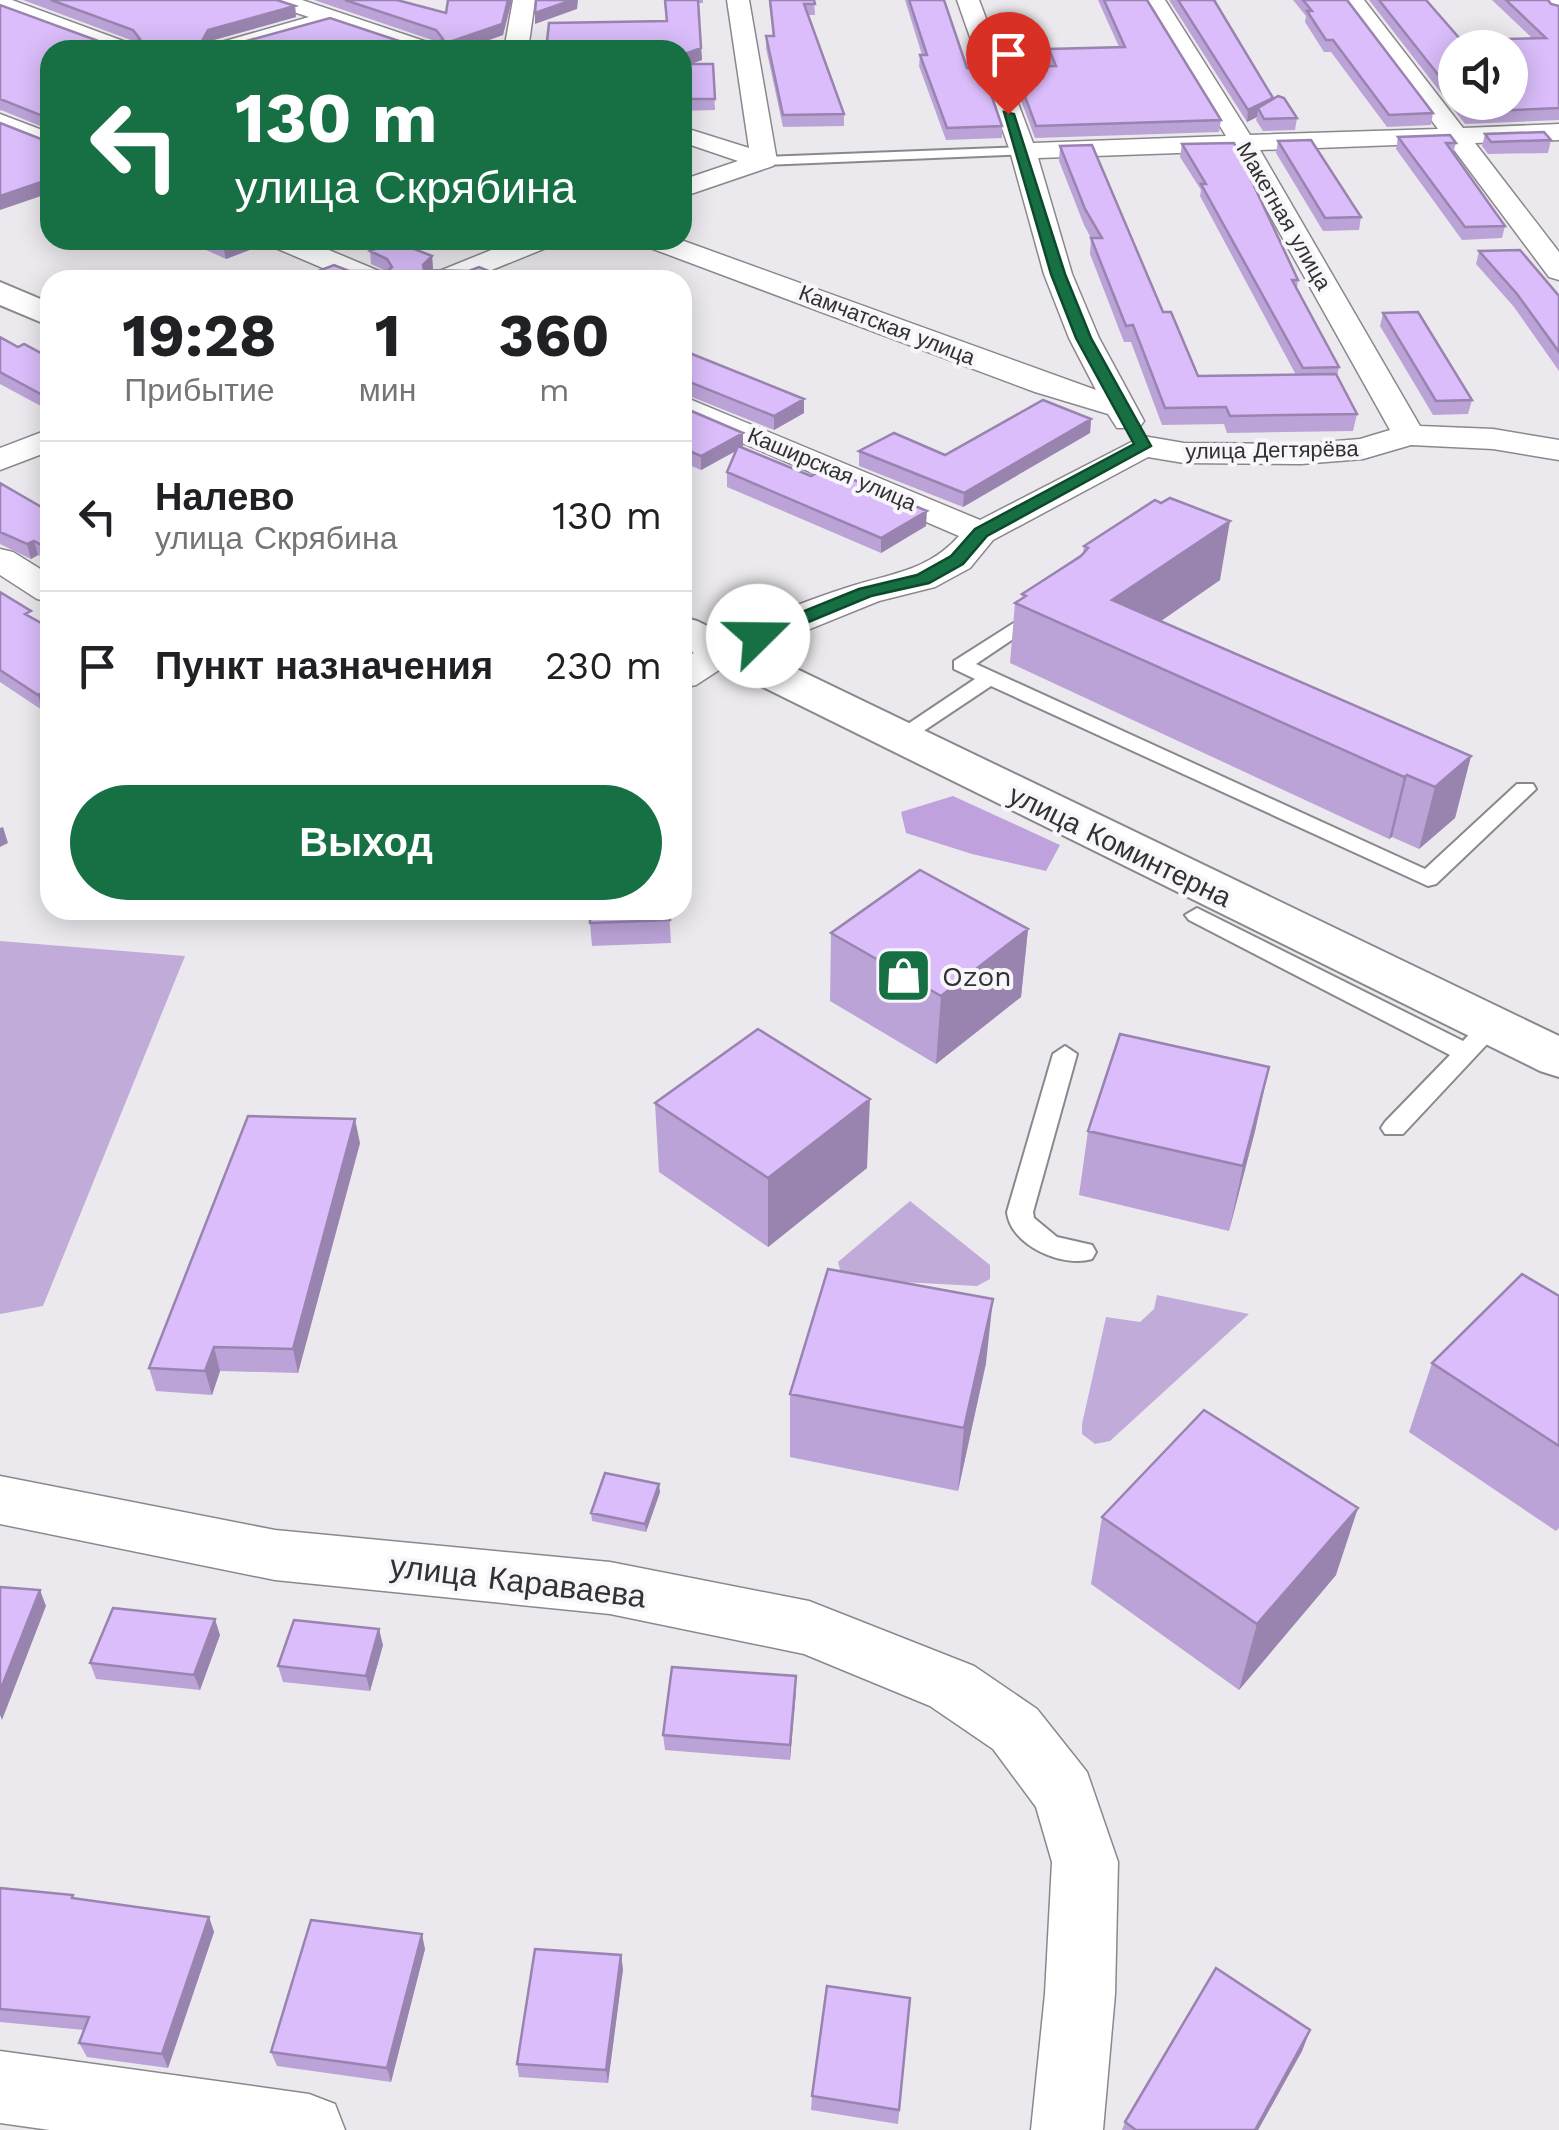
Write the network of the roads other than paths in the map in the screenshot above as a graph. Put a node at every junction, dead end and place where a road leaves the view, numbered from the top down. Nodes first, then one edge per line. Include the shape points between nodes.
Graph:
1 (280, 0) edge
2 (524, 0) edge
3 (738, 0) edge
4 (968, 0) edge
5 (1154, 0) edge
6 (1352, 0) edge
7 (1551, 0) edge
8 (0, 3) edge
9 (1559, 8) edge
10 (330, 18) junction
11 (99, 40) edge
12 (254, 40) edge
13 (397, 40) edge
14 (518, 40) edge
15 (40, 117) edge
16 (3, 123) edge
17 (1559, 132) edge
18 (1453, 135) junction
19 (692, 137) edge
20 (40, 138) edge
21 (1242, 142) junction
22 (1022, 151) junction
23 (764, 161) junction
24 (692, 186) edge
25 (305, 250) edge
26 (516, 250) edge
27 (682, 250) edge
28 (352, 270) edge
29 (467, 270) edge
30 (1559, 271) edge
31 (0, 292) edge
32 (40, 311) edge
33 (1120, 407) junction
34 (692, 410) edge
35 (1409, 435) junction
36 (40, 443) edge
37 (1143, 446) junction
38 (1559, 450) edge
39 (0, 460) edge
40 (981, 533) junction
41 (0, 560) edge
42 (40, 584) edge
43 (1056, 602) edge
44 (703, 640) edge
45 (990, 678) junction
46 (900, 738) junction
47 (1525, 790) dead end
48 (1197, 915) dead end
49 (1479, 1039) junction
50 (1065, 1054) dead end
51 (1559, 1058) edge
52 (1394, 1128) dead end
53 (1082, 1252) dead end
54 (0, 1500) edge
55 (0, 2088) edge
56 (309, 2130) edge
57 (1067, 2130) edge

1 - 10 street
2 - 14 street
3 - 23 street
4 - 22 street
5 - 21 street, Макетная улица
6 - 18 street
7 - 9 street
8 - 11 street
10 - 12 street
10 - 13 street
15 - 16 street
16 - 20 street
17 - 18 street
18 - 21 street
18 - 30 street
19 - 23 street
21 - 22 street
21 - 35 street, Макетная улица
22 - 23 lane
22 - 33 street via 1058,274
23 - 24 street
25 - 28 street
26 - 29 street
27 - 33 street, Камчатская улица
31 - 32 street
33 - 37 street
34 - 40 street, Каширская улица
35 - 37 street, улица Дегтярёва via 1363,450 1300,454
35 - 38 street, улица Дегтярёва
36 - 39 street
37 - 40 street
40 - 44 street via 957,560 922,579
41 - 42 street
43 - 45 lane via 961,665
44 - 46 street, улица Коминтерна
45 - 46 lane
45 - 47 lane via 1428,879
46 - 49 street, улица Коминтерна
48 - 49 lane
49 - 51 street, улица Коминтерна
49 - 52 lane
50 - 53 lane via 1020,1222 1049,1245
54 - 57 street, улица Караваева via 275,1554 610,1588 809,1628 952,1686 1015,1729 1064,1793 1085,1862
55 - 56 street

